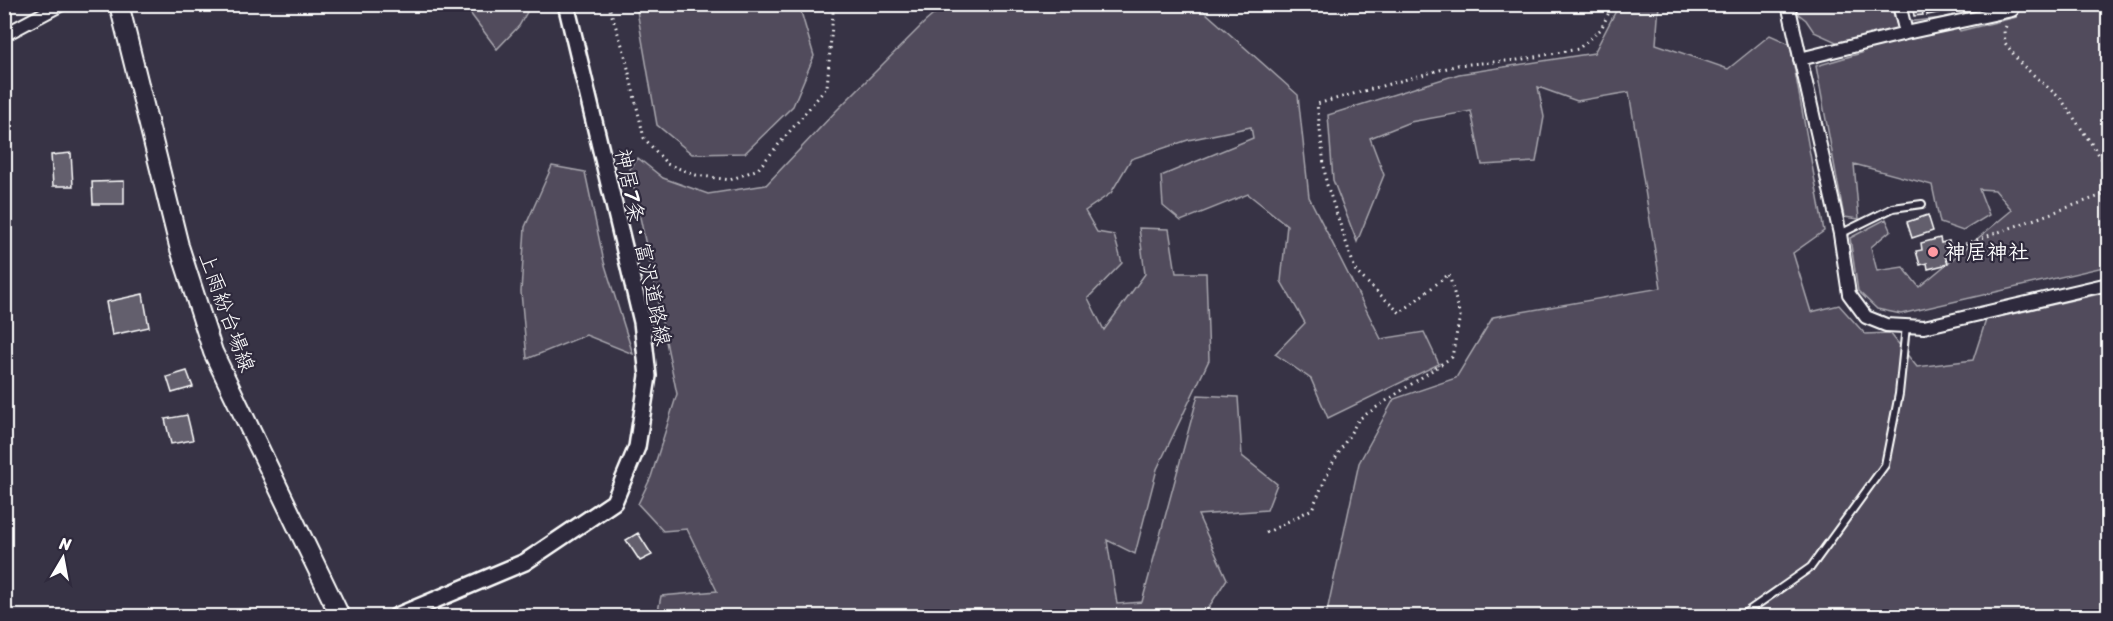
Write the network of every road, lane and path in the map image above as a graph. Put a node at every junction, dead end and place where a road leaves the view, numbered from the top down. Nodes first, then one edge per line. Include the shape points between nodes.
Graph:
1 (62, 4) edge
2 (119, 4) edge
3 (566, 4) edge
4 (608, 4) edge
5 (831, 4) edge
6 (1613, 4) edge
7 (1788, 4) edge
8 (1899, 4) edge
9 (2011, 7) edge
10 (1906, 33) junction
11 (4, 35) edge
12 (1800, 59) junction
13 (2109, 168) edge
14 (2109, 193) edge
15 (1922, 204) dead end
16 (1840, 234) junction
17 (1954, 248) dead end
18 (2109, 284) edge
19 (1906, 326) junction
20 (1266, 533) dead end
21 (336, 616) edge
22 (397, 616) edge
23 (1741, 616) edge

1 - 11 street
2 - 21 main road, 上雨紛台場線 via 179,246 213,352
3 - 22 street, 神居7条・富沢道路線 via 642,322 648,376 636,447 614,502 525,562
4 - 5 path via 624,51 644,138 667,164 696,175 729,180 758,169 826,87
6 - 20 path via 1601,29 1578,49 1458,65 1317,104 1326,182 1356,272 1400,313 1449,274 1460,316 1452,357 1359,419 1312,508
7 - 12 street
8 - 10 street
9 - 10 street
9 - 13 path via 2005,43 2021,64 2061,99
10 - 12 street
12 - 16 street
14 - 17 path
15 - 16 lane via 1893,208
16 - 19 street via 1849,294 1866,317 1886,325
18 - 19 street via 1924,327
19 - 23 lane via 1899,394 1885,465 1811,567

